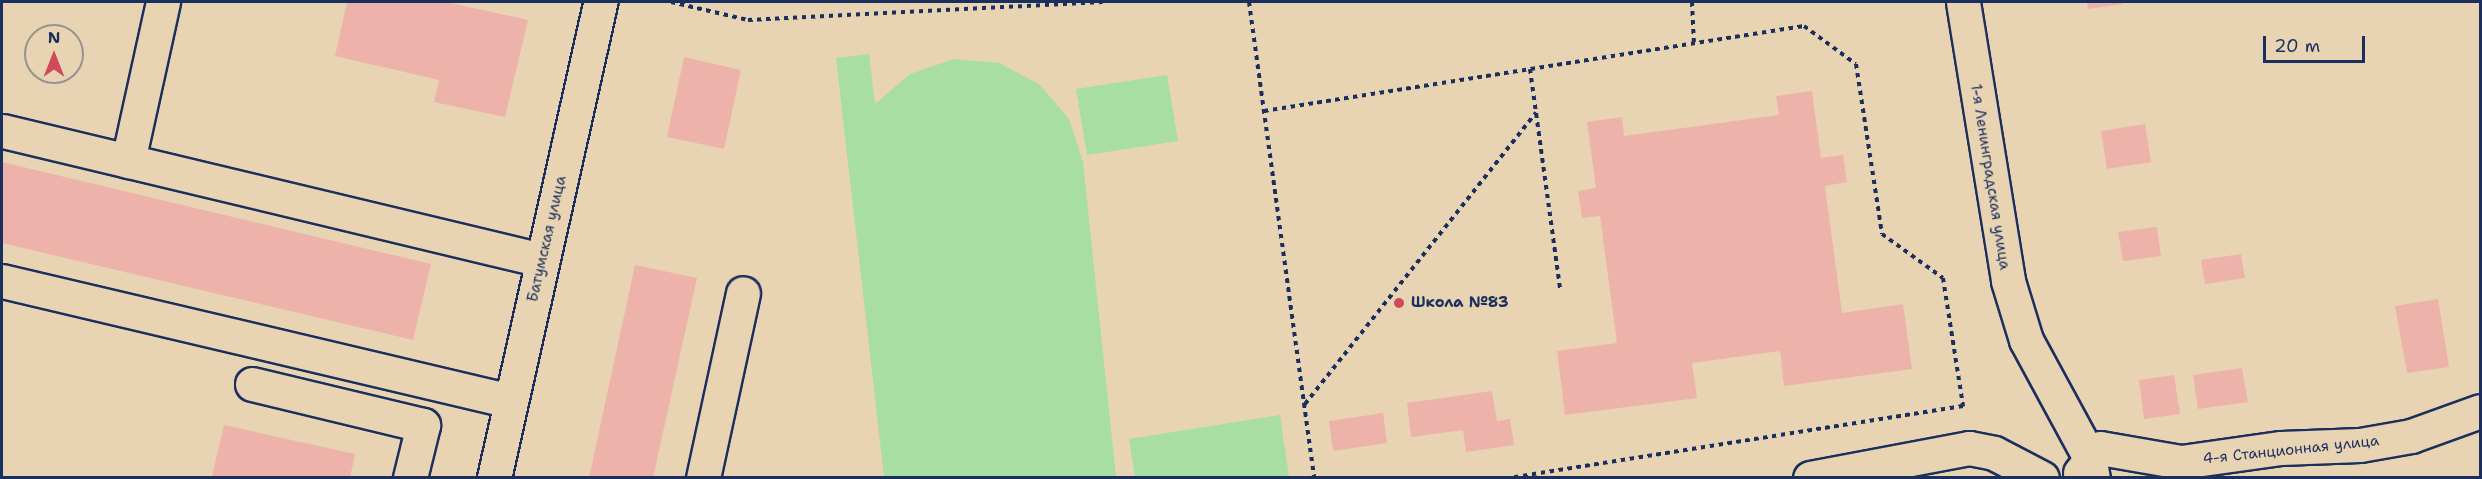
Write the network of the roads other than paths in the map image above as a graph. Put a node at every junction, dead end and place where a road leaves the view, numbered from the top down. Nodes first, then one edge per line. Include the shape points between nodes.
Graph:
1 (163, 2) edge
2 (600, 2) edge
3 (1963, 2) edge
4 (3, 131) edge
5 (128, 161) junction
6 (542, 260) junction
7 (2, 281) edge
8 (743, 293) dead end
9 (252, 384) dead end
10 (511, 401) junction
11 (2481, 411) edge
12 (2087, 470) edge
13 (411, 477) edge
14 (494, 477) edge
15 (703, 477) edge
16 (1809, 477) edge
17 (2042, 477) edge

1 - 5 street
2 - 6 street, Батумская улица
3 - 12 street, 1-я Ленинградская улица via 2008,281 2026,340
4 - 5 street
5 - 6 street
6 - 10 street, Батумская улица
7 - 10 street
8 - 15 street
9 - 13 street via 423,424
10 - 14 street, Батумская улица
11 - 12 street, 4-я Станционная улица via 2411,436 2360,445 2281,448 2181,462 2100,448
16 - 17 street via 1969,448 1994,453

